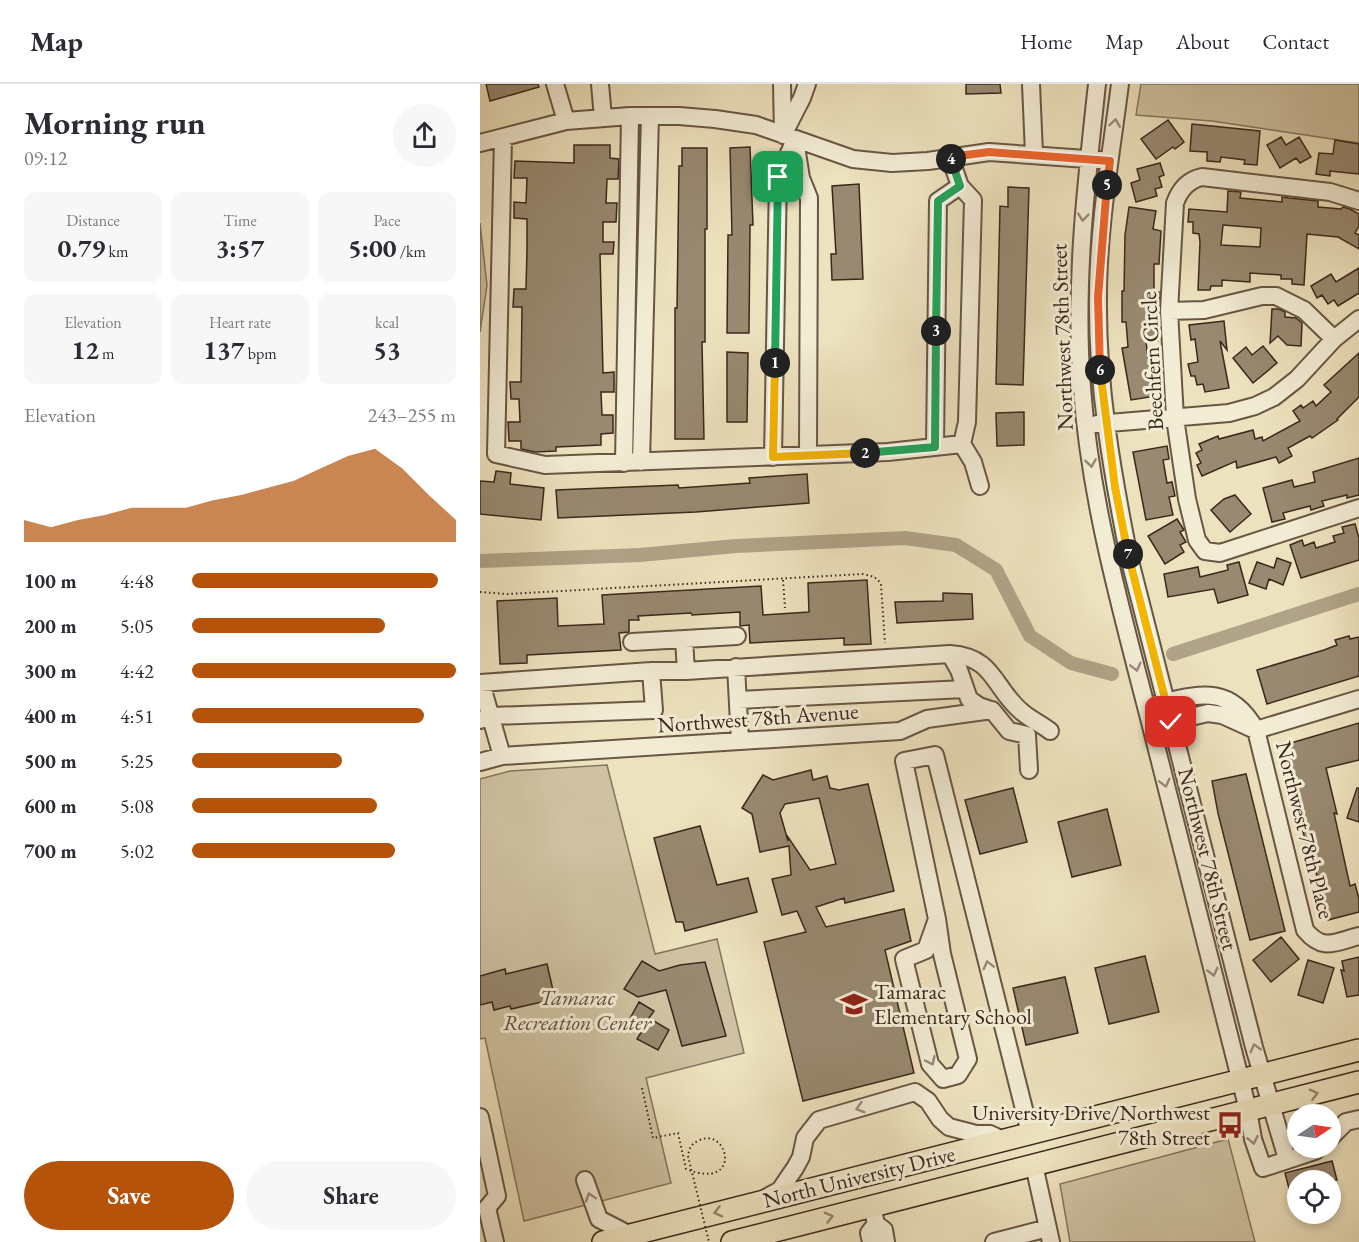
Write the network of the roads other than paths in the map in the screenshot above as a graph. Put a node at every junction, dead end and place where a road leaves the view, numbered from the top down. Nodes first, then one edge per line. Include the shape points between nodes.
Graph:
1 (555, 84) edge
2 (600, 84) edge
3 (782, 84) edge
4 (807, 84) edge
5 (1031, 84) edge
6 (1097, 84) edge
7 (1119, 84) edge
8 (630, 116) junction
9 (650, 116) junction
10 (603, 118) junction
11 (566, 121) junction
12 (789, 137) junction
13 (503, 138) junction
14 (480, 143) edge
15 (1034, 154) junction
16 (950, 157) junction
17 (1089, 159) junction
18 (1110, 161) junction
19 (960, 186) junction
20 (1359, 201) edge
21 (1169, 311) junction
22 (1359, 320) edge
23 (1334, 339) junction
24 (1175, 418) junction
25 (1105, 423) junction
26 (1085, 424) junction
27 (962, 444) junction
28 (935, 447) junction
29 (808, 455) junction
30 (773, 457) junction
31 (641, 462) junction
32 (624, 463) junction
33 (980, 486) dead end
34 (1359, 508) edge
35 (737, 636) dead end
36 (684, 639) junction
37 (632, 642) dead end
38 (950, 654) junction
39 (736, 668) junction
40 (651, 670) junction
41 (686, 671) junction
42 (481, 683) edge
43 (965, 689) junction
44 (1359, 699) edge
45 (738, 700) junction
46 (1166, 702) junction
47 (1146, 707) junction
48 (992, 710) junction
49 (486, 718) edge
50 (1171, 722) junction
51 (1151, 727) junction
52 (1256, 730) junction
53 (1050, 731) dead end
54 (740, 741) junction
55 (502, 756) junction
56 (480, 762) edge
57 (1029, 770) dead end
58 (938, 919) junction
59 (1359, 936) edge
60 (1359, 1050) edge
61 (1262, 1074) junction
62 (1240, 1080) junction
63 (1359, 1082) edge
64 (1270, 1105) junction
65 (1248, 1110) junction
66 (480, 1117) edge
67 (1359, 1119) edge
68 (1341, 1127) edge
69 (1030, 1133) junction
70 (1004, 1140) junction
71 (1290, 1158) edge
72 (1287, 1159) junction
73 (918, 1162) junction
74 (1034, 1165) junction
75 (585, 1180) dead end
76 (756, 1203) junction
77 (484, 1209) edge
78 (874, 1215) junction
79 (630, 1235) junction
80 (1049, 1235) edge
81 (495, 1242) edge
82 (603, 1242) edge
83 (732, 1242) edge
84 (871, 1242) edge
85 (886, 1242) edge
86 (994, 1242) edge

1 - 11 street
2 - 10 street
3 - 12 street
4 - 12 street
5 - 15 street
6 - 17 street, Northwest 78th Street
18 -> 7 street, Northwest 78th Street
8 - 9 street
8 - 10 street
8 - 32 street
9 - 12 street via 756,125
9 - 31 street
10 - 11 street
11 - 13 street
12 - 16 street via 853,159 892,163
12 - 29 street via 809,198
12 - 30 street via 778,177
13 - 14 street
13 - 32 street via 496,454 545,465
15 - 16 street via 989,152
15 - 17 street
16 - 19 street
17 - 18 street
17 -> 26 street, Northwest 78th Street via 1078,279
18 - 25 street, Northwest 78th Street via 1098,297
19 - 27 street via 973,200 967,422
19 - 28 street via 938,201
20 - 21 street, Beechfern Circle via 1330,192 1193,179 1175,203
21 - 23 street via 1204,310 1276,296 1304,310
21 - 24 street, Beechfern Circle
22 - 23 street
23 - 24 street via 1297,379 1274,397 1229,413
24 - 25 street
24 - 34 street, Beechfern Circle via 1194,530 1205,550 1220,553
25 - 26 street
25 - 46 street, Northwest 78th Street via 1129,557
26 -> 47 street, Northwest 78th Street via 1095,492
27 - 28 street
27 - 33 street via 973,462
28 - 29 street
29 - 30 street
30 - 31 street
31 - 32 street
35 - 36 street
36 - 37 street
36 - 41 street
38 - 39 street
38 - 43 street
38 - 53 street via 975,659 983,665 1021,711
39 - 41 street
39 - 45 street
40 - 41 street
40 - 42 street
40 - 49 street via 654,710
42 - 49 street
43 - 45 street
43 - 48 street via 969,699
44 - 52 street
45 - 54 street
46 - 47 street
46 - 50 street, Northwest 78th Street
46 - 52 street via 1218,696 1237,704
47 - 51 street, Northwest 78th Street
48 - 54 street, Northwest 78th Avenue via 927,719 900,731
48 - 57 street via 1009,731 1027,735
49 - 55 street
50 - 51 street
50 - 52 street via 1208,712
61 -> 50 street, Northwest 78th Street
51 -> 62 street, Northwest 78th Street
52 - 59 street, Northwest 78th Place via 1305,930 1314,941 1325,945
54 - 55 street, Northwest 78th Avenue
55 - 56 street, Northwest 78th Avenue
58 -> 58 street via 926,950 904,959 930,1064 943,1079 958,1075 968,1059 942,954
69 -> 58 street via 935,755 904,761
60 - 61 main road, North University Drive
61 - 62 main road, North University Drive
61 - 64 street, Northwest 78th Street
62 - 65 street, Northwest 78th Street
62 - 69 main road, North University Drive
64 -> 63 main road, North University Drive
64 - 65 main road, North University Drive
64 - 72 street, Northwest 78th Street
65 -> 72 street, Northwest 78th Street via 1263,1168
65 - 74 main road, North University Drive
66 - 77 street via 497,1196
67 - 68 street
69 - 70 main road, North University Drive
70 - 73 main road, North University Drive
70 -> 76 street via 949,1127 928,1101 915,1092 819,1120 805,1138 801,1156 780,1190
71 - 72 street
73 - 76 main road, North University Drive
73 - 78 main road via 886,1184 874,1198
74 - 78 main road, North University Drive
74 - 80 street
79 -> 75 street via 599,1219
76 -> 79 main road, North University Drive
77 - 81 street
83 -> 78 main road, North University Drive
78 - 84 street
78 - 85 street via 884,1230
79 - 82 main road, North University Drive
80 - 86 street

